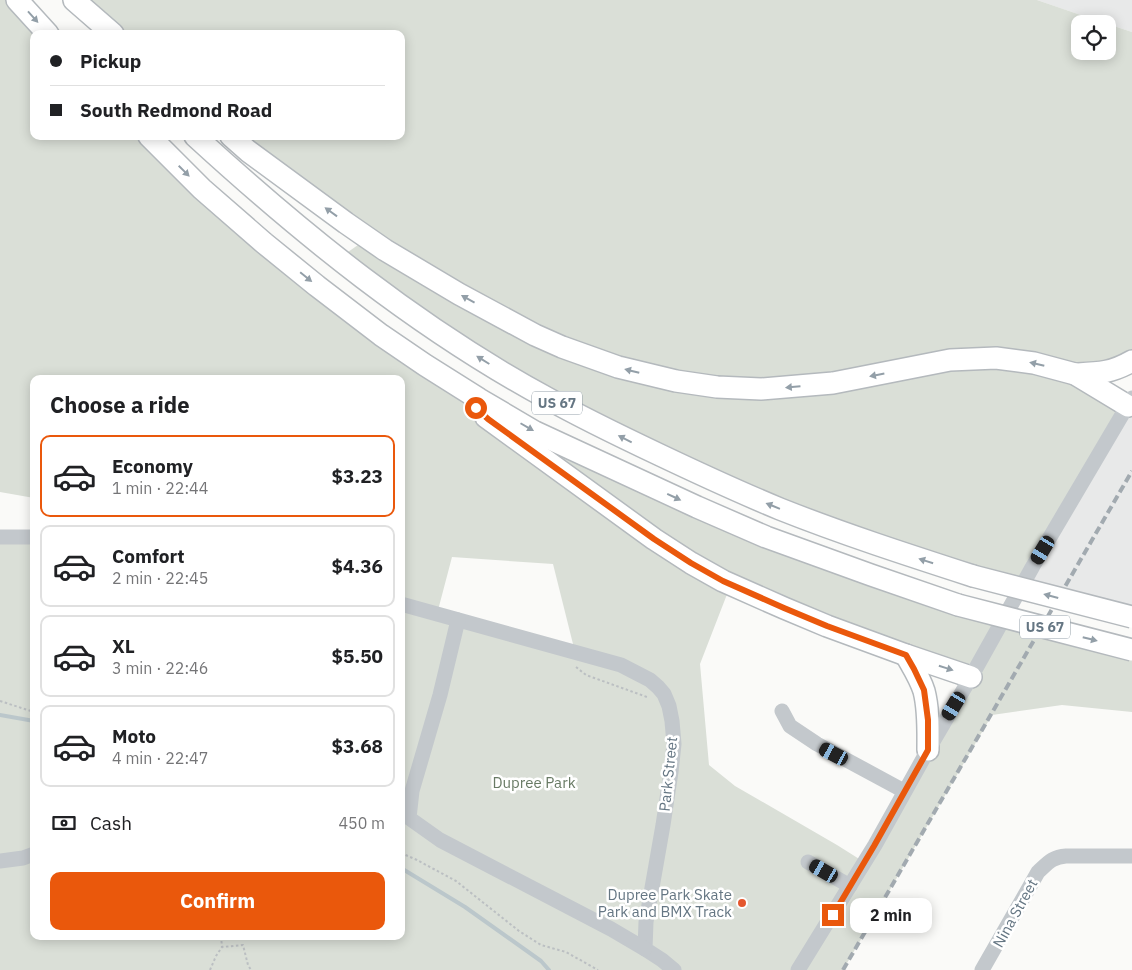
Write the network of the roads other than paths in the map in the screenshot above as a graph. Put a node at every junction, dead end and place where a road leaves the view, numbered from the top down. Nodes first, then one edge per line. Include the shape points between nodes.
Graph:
1 (17, 0) edge
2 (64, 0) edge
3 (74, 0) edge
4 (44, 30) edge
5 (91, 30) edge
6 (108, 30) edge
7 (153, 140) edge
8 (199, 140) edge
9 (236, 140) edge
10 (1132, 361) edge
11 (425, 365) junction
12 (1075, 374) junction
13 (1131, 404) edge
14 (0, 537) edge
15 (30, 537) edge
16 (405, 605) edge
17 (1132, 617) edge
18 (458, 620) junction
19 (1132, 650) edge
20 (906, 655) junction
21 (971, 677) junction
22 (782, 711) dead end
23 (928, 750) junction
24 (904, 791) junction
25 (405, 819) edge
26 (30, 855) edge
27 (1132, 856) edge
28 (1, 861) edge
29 (808, 862) dead end
30 (850, 886) junction
31 (645, 948) junction
32 (674, 970) edge
33 (798, 970) edge
34 (982, 970) edge

1 -> 4 highway
2 - 5 highway
3 - 6 highway
7 -> 11 highway, US 67 via 202,189 264,243 316,286
17 -> 8 highway, US 67, bridge via 973,576 844,533 707,478 630,441 546,398 398,303 283,215
12 -> 9 highway via 1034,363 996,358 950,360 833,383 761,389 676,381 618,367 535,335 459,294 385,250
10 - 12 highway via 1101,373
11 -> 19 highway, US 67, bridge via 535,432 766,537 958,605
11 - 20 highway via 496,424 691,563 784,608
12 - 13 highway
13 - 21 street via 1033,566
14 - 15 street
16 - 18 street, Park Street
18 - 25 street
18 - 31 street, Park Street via 621,666 650,680 664,694 671,713 674,744 646,922
20 -> 21 highway
20 - 23 highway via 924,690
21 - 23 street
22 - 24 street via 790,726 816,744
23 - 24 street
24 - 30 street
25 - 31 street
26 - 28 street
27 - 34 street, Nina Street via 1066,856 1051,860 1038,872
29 - 30 street
30 - 33 street
31 - 32 street

